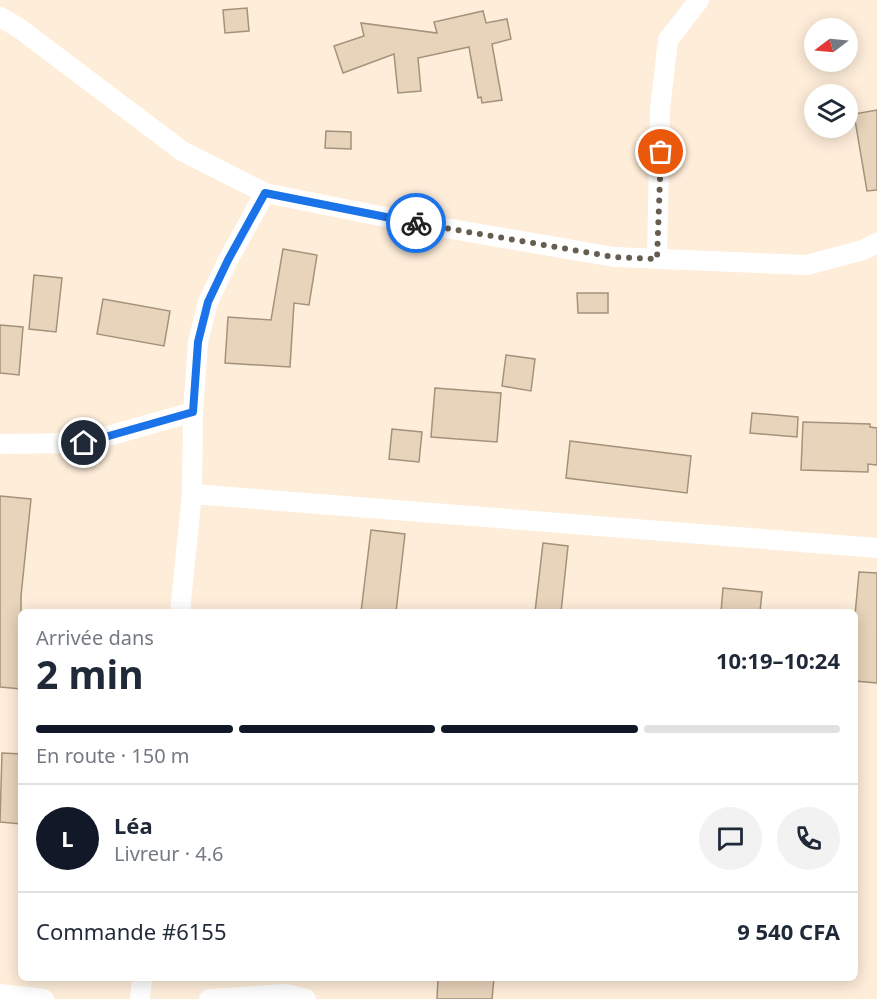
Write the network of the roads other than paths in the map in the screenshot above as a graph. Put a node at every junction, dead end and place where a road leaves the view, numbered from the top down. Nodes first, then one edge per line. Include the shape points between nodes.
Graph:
1 (699, 0) edge
2 (0, 17) edge
3 (265, 193) junction
4 (877, 243) edge
5 (657, 259) junction
6 (193, 412) junction
7 (0, 444) edge
8 (192, 494) junction
9 (877, 548) edge
10 (180, 609) edge
11 (142, 981) edge
12 (0, 994) edge
13 (44, 999) edge
14 (140, 999) edge
15 (209, 999) edge
16 (306, 999) edge

1 - 5 street via 668,40 660,109
2 - 3 street via 182,151
3 - 5 street via 614,257
3 - 6 street via 208,302 198,342
4 - 5 street via 807,265
6 - 7 street via 84,443
6 - 8 street
8 - 9 street
8 - 10 street
11 - 14 street
12 - 13 street
15 - 16 street via 286,994

